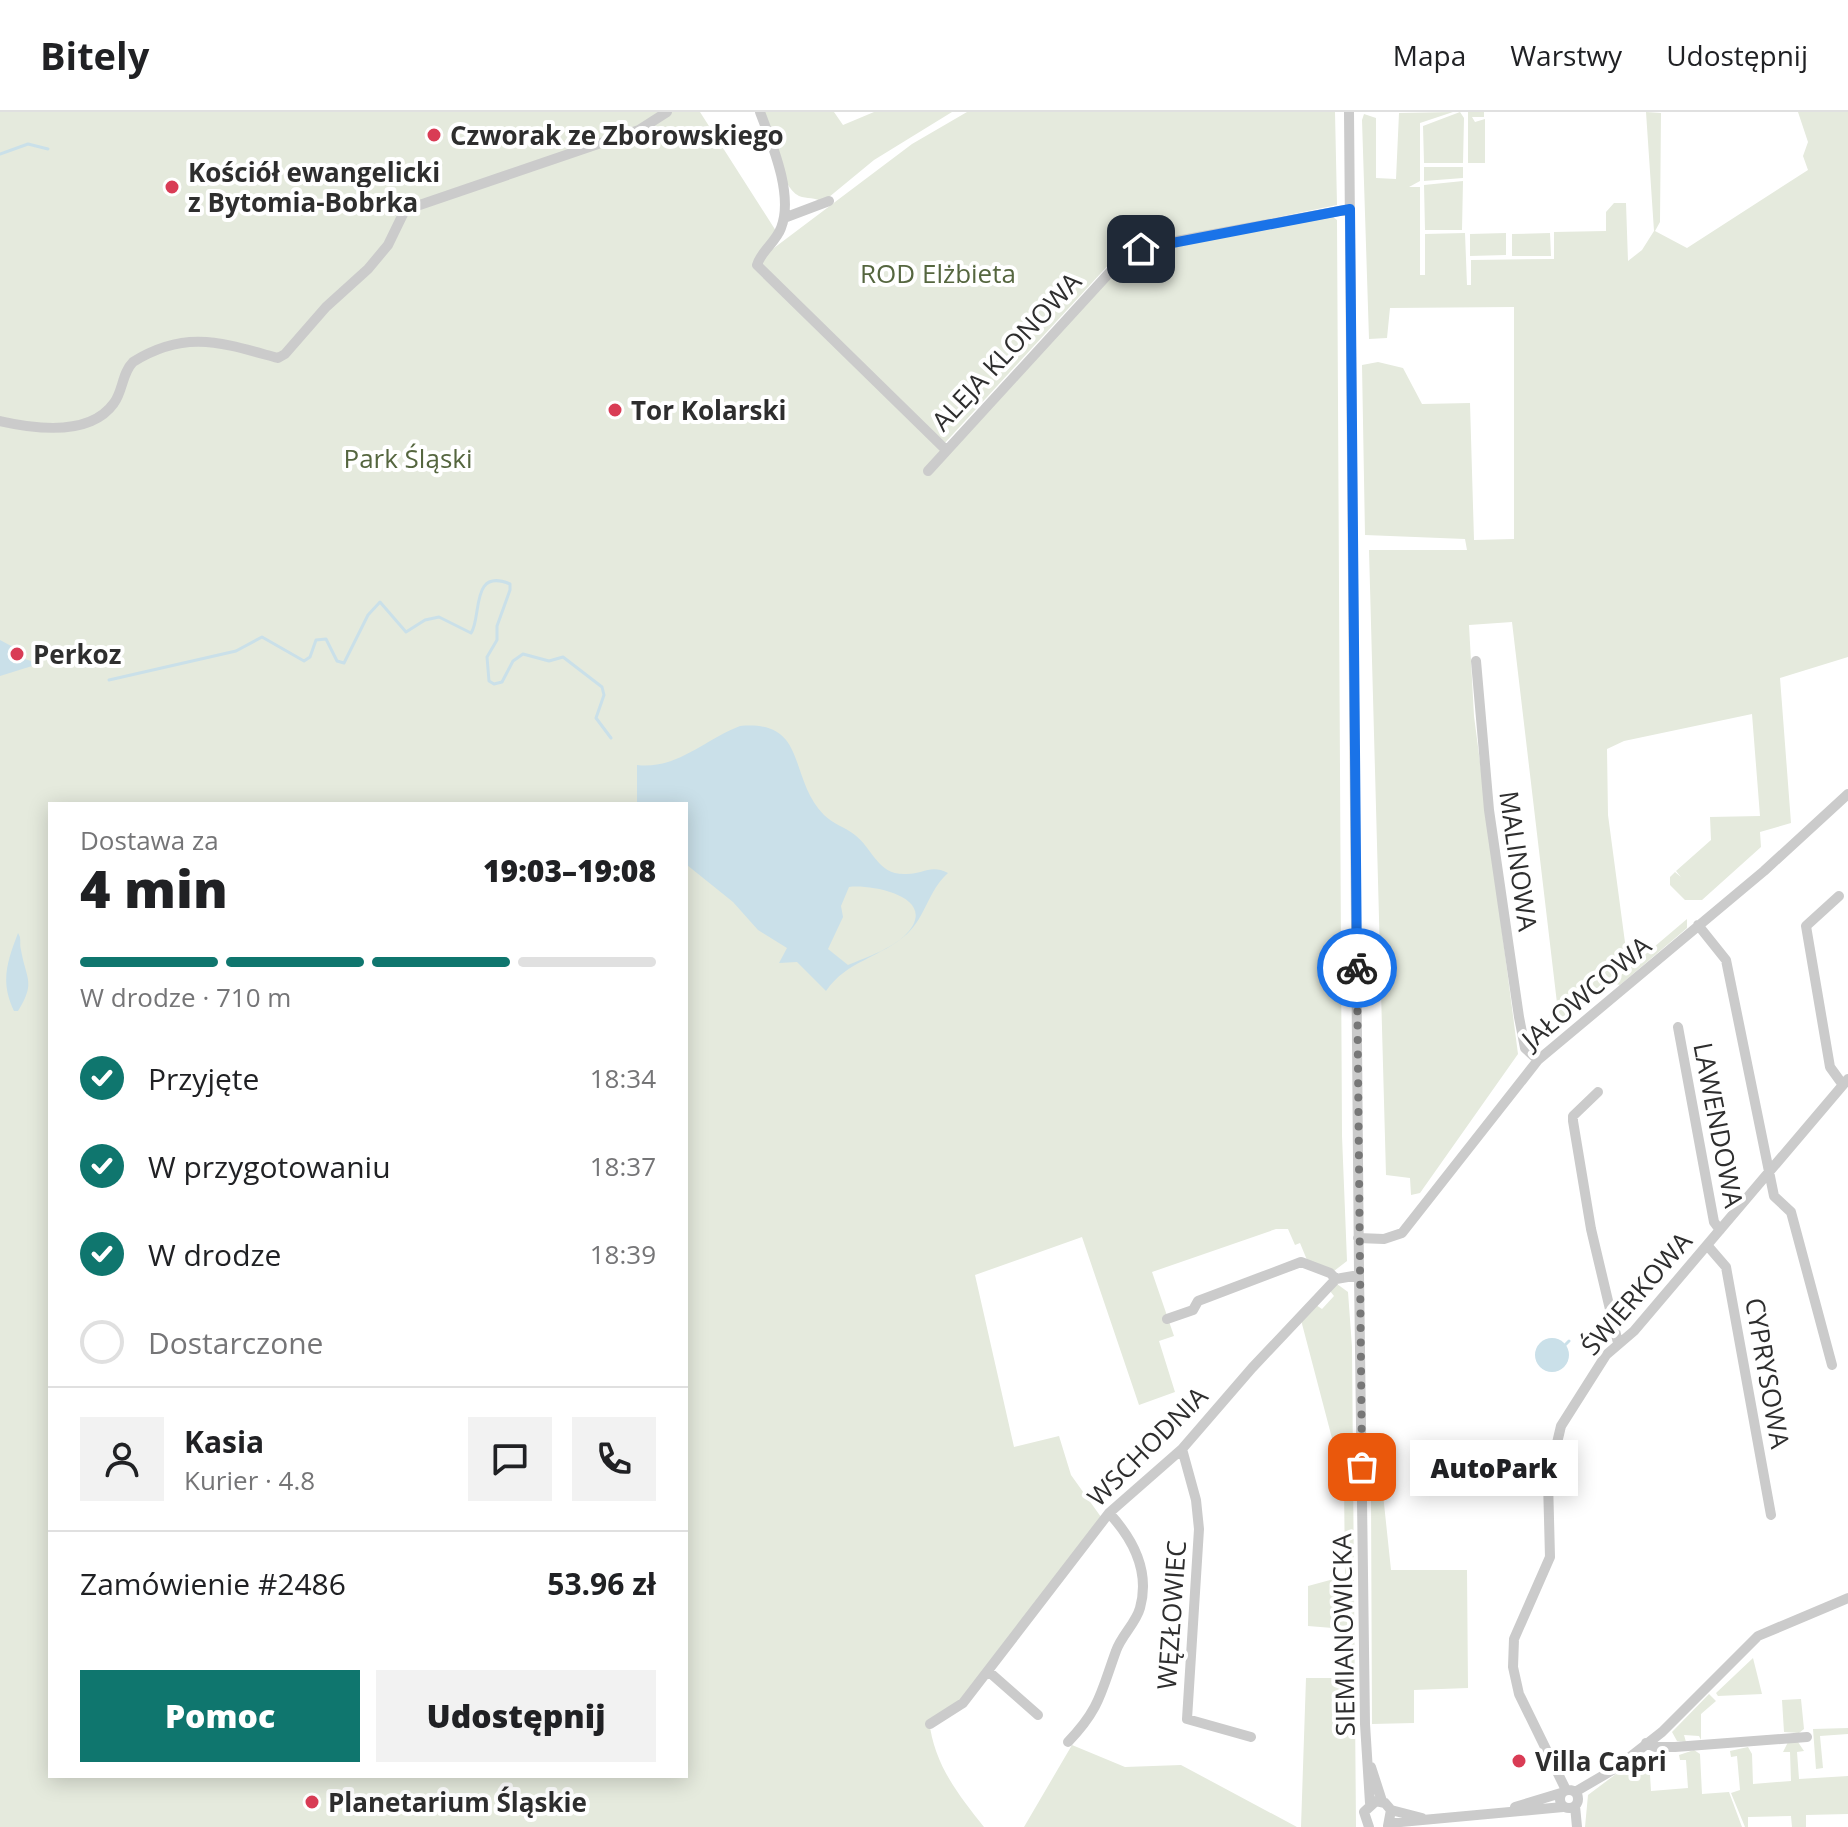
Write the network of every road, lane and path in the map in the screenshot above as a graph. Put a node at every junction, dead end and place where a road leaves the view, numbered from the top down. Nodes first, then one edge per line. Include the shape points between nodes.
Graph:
1 (667, 112) edge
2 (760, 112) edge
3 (1349, 112) edge
4 (829, 201) dead end
5 (1350, 209) junction
6 (784, 218) junction
7 (0, 421) edge
8 (945, 449) junction
9 (928, 471) dead end
10 (1476, 661) dead end
11 (1848, 794) edge
12 (1839, 896) dead end
13 (1698, 925) junction
14 (1678, 1027) dead end
15 (1538, 1060) junction
16 (1845, 1082) edge
17 (1598, 1092) dead end
18 (1769, 1171) junction
19 (1720, 1230) junction
20 (1358, 1238) junction
21 (1707, 1245) junction
22 (1359, 1275) junction
23 (1336, 1279) junction
24 (1167, 1319) dead end
25 (1618, 1343) junction
26 (1832, 1365) dead end
27 (1182, 1449) junction
28 (1109, 1513) junction
29 (1771, 1515) dead end
30 (1848, 1598) edge
31 (988, 1671) junction
32 (1038, 1715) dead end
33 (930, 1724) dead end
34 (1251, 1737) dead end
35 (1807, 1737) dead end
36 (1068, 1742) dead end
37 (1646, 1743) junction
38 (1567, 1792) junction
39 (1376, 1802) junction
40 (1575, 1806) junction
41 (1563, 1807) junction
42 (1391, 1810) junction
43 (1505, 1810) junction
44 (1422, 1818) junction
45 (1388, 1825) edge
46 (1369, 1827) edge
47 (1577, 1827) edge

1 - 7 street via 639,130 405,210 388,245 368,269 278,358 203,340 171,343 133,362 115,402 80,426 31,427
2 - 6 street via 780,176
3 - 5 street, SIEMIANOWICKA
4 - 6 street
5 - 8 street, ALEJA KLONOWA via 1149,246 1122,259
5 - 20 street, SIEMIANOWICKA
6 - 8 street via 758,260 760,270
8 - 9 street, ALEJA KLONOWA
10 - 15 street, MALINOWA via 1489,810 1519,1017 1525,1048
11 - 13 street, JAŁOWCOWA
12 - 16 street via 1806,926 1830,1067
13 - 15 street, JAŁOWCOWA
13 - 18 street via 1726,960
14 - 19 street, LAWENDOWA via 1714,1222
15 - 20 street, JAŁOWCOWA via 1407,1229 1392,1238
16 - 18 street, ŚWIERKOWA
17 - 25 street via 1573,1121
18 - 19 street, ŚWIERKOWA
18 - 26 street via 1774,1196 1791,1212
19 - 21 street, ŚWIERKOWA
20 - 22 street, SIEMIANOWICKA
21 - 25 street, ŚWIERKOWA
21 - 29 street, CYPRYSOWA via 1726,1267
22 - 23 street
22 - 39 street, SIEMIANOWICKA via 1365,1724
23 - 24 street via 1301,1262 1198,1301 1193,1310
23 - 27 street, WSCHODNIA
25 - 38 street, ŚWIERKOWA via 1557,1438 1548,1481 1550,1557 1513,1645 1520,1699
27 - 28 street, WSCHODNIA
27 - 34 street, WĘZŁOWIEC via 1198,1510 1199,1561 1186,1715
28 - 31 street, WSCHODNIA
28 - 36 street via 1139,1557 1140,1608 1116,1650 1099,1706
30 - 37 street via 1758,1636
31 - 32 street
31 - 33 street, WSCHODNIA via 963,1703
35 - 37 street via 1675,1747
37 - 38 street via 1606,1774
38 - 40 street via 1578,1800
38 - 41 street via 1559,1799
38 - 43 street
39 - 42 street
39 - 46 street, SIEMIANOWICKA via 1364,1812
40 - 41 street
40 - 47 street
41 - 43 street
42 - 44 street
42 - 45 street
43 - 44 street
44 - 45 street

